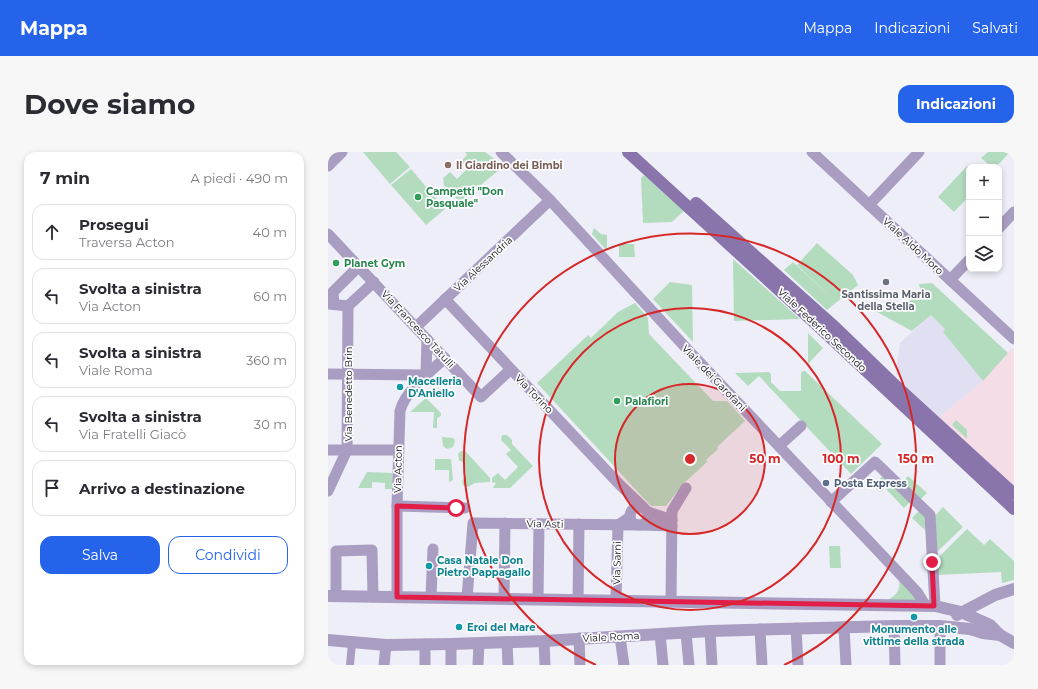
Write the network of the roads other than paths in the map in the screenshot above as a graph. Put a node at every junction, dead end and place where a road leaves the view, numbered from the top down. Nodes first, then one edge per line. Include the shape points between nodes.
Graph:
1 (342, 152) edge
2 (501, 152) edge
3 (628, 152) edge
4 (638, 152) edge
5 (812, 152) edge
6 (919, 152) edge
7 (328, 166) edge
8 (550, 200) junction
9 (869, 205) junction
10 (1014, 212) edge
11 (1002, 225) edge
12 (328, 234) edge
13 (966, 263) edge
14 (359, 266) junction
15 (950, 280) junction
16 (374, 282) junction
17 (445, 299) junction
18 (331, 304) edge
19 (348, 306) junction
20 (416, 327) junction
21 (427, 339) junction
22 (1014, 339) edge
23 (445, 358) junction
24 (510, 370) junction
25 (328, 374) edge
26 (348, 374) junction
27 (426, 375) junction
28 (801, 426) dead end
29 (779, 446) junction
30 (328, 450) edge
31 (347, 450) junction
32 (398, 450) junction
33 (686, 488) dead end
34 (624, 489) junction
35 (328, 491) edge
36 (1014, 494) edge
37 (831, 502) junction
38 (397, 506) junction
39 (465, 508) dead end
40 (1014, 509) edge
41 (646, 510) junction
42 (635, 520) junction
43 (505, 523) junction
44 (672, 523) junction
45 (539, 524) junction
46 (579, 524) junction
47 (618, 525) junction
48 (433, 549) dead end
49 (1014, 589) edge
50 (332, 596) edge
51 (373, 597) junction
52 (397, 597) junction
53 (431, 597) junction
54 (467, 598) junction
55 (504, 598) junction
56 (538, 599) junction
57 (578, 600) junction
58 (616, 600) junction
59 (672, 602) junction
60 (903, 605) junction
61 (930, 605) junction
62 (961, 612) junction
63 (894, 626) junction
64 (925, 626) junction
65 (940, 626) junction
66 (844, 627) junction
67 (796, 628) junction
68 (760, 629) junction
69 (710, 631) junction
70 (686, 633) junction
71 (660, 634) junction
72 (1000, 635) junction
73 (620, 637) junction
74 (579, 638) junction
75 (328, 640) edge
76 (544, 641) junction
77 (507, 642) junction
78 (352, 643) junction
79 (479, 643) junction
80 (1014, 643) edge
81 (425, 644) junction
82 (451, 644) junction
83 (386, 645) junction
84 (350, 665) edge
85 (384, 665) edge
86 (425, 665) edge
87 (451, 665) edge
88 (478, 665) edge
89 (508, 665) edge
90 (545, 665) edge
91 (580, 665) edge
92 (624, 665) edge
93 (663, 665) edge
94 (689, 665) edge
95 (712, 665) edge
96 (762, 665) edge
97 (798, 665) edge
98 (846, 665) edge
99 (895, 665) edge
100 (940, 665) edge

1 - 7 street
2 - 8 street, Viale dei Garofani
3 - 40 main road, Viale Federico Secondo
4 - 36 main road, Viale Federico Secondo via 828,321
5 - 9 street, Viale Aldo Moro
6 - 9 street
8 - 17 street, Via Alessandria
8 - 29 street, Viale dei Garofani
9 - 15 street, Viale Aldo Moro
10 - 11 street
12 - 14 street, Via Francesco Tatulli
13 - 15 street
14 - 16 street, Via Francesco Tatulli
14 - 18 street via 333,292
15 - 22 street, Viale Aldo Moro
16 - 19 street
16 - 20 street, Via Francesco Tatulli
17 - 20 street, Via Alessandria
17 - 24 street, Via Torino
18 - 19 street
19 - 26 street, Via Benedetto Brin
20 - 21 street, Via Francesco Tatulli
21 - 23 street, Via Francesco Tatulli
21 - 27 street
23 - 24 street, Via Francesco Tatulli via 481,396
23 - 27 street, Via Acton
24 - 34 street, Via Torino
25 - 26 street
26 - 27 street
26 - 31 street, Via Benedetto Brin
27 - 32 street, Via Acton via 404,400 400,411
28 - 29 street
29 - 37 street, Viale dei Garofani
30 - 31 street
31 - 32 street
31 - 35 street, Via Benedetto Brin
32 - 38 street, Via Acton
33 - 44 street via 674,507
34 - 41 street, Via Torino
34 - 42 street, Via Torino
37 - 61 street, Viale dei Garofani
37 - 61 street via 875,462 930,515
38 - 39 street
38 - 52 street, Via Acton
41 - 42 street via 647,520
41 - 42 street via 636,508
41 - 44 street
42 - 44 street, Via Asti
42 - 47 street, Via Asti
43 - 45 street, Via Asti
43 - 54 street, Via Asti via 473,523
43 - 55 street
44 - 59 street
45 - 46 street, Via Asti
45 - 56 street
46 - 47 street, Via Asti
46 - 57 street
47 - 58 street, Via Sarni
48 - 53 street
49 - 62 street via 995,595
50 - 51 street, Viale Roma
50 - 51 street via 336,551 372,550
51 - 52 street, Viale Roma
52 - 53 street, Viale Roma
53 - 54 street, Viale Roma
54 - 55 street, Viale Roma
55 - 56 street, Viale Roma
56 - 57 street, Viale Roma
57 - 58 street, Viale Roma
58 - 59 street, Viale Roma
59 - 60 street, Viale Roma
60 - 61 street, Viale Roma
60 - 63 street via 896,612
61 - 62 street, Viale Roma
61 - 64 street
62 - 65 street
62 - 72 street, Viale Roma via 990,625
63 - 64 street, Viale Roma
63 - 66 street, Viale Roma
63 - 99 street
64 - 65 street, Viale Roma
65 - 72 street, Viale Roma
65 - 100 street
66 - 67 street, Viale Roma
66 - 98 street
67 - 68 street, Viale Roma
67 - 97 street
68 - 69 street, Viale Roma
68 - 96 street
69 - 70 street, Viale Roma
69 - 95 street
70 - 71 street, Viale Roma
70 - 94 street
71 - 73 street, Viale Roma
71 - 93 street
72 - 80 street, Viale Roma
73 - 74 street, Viale Roma
73 - 92 street
74 - 76 street, Viale Roma
74 - 91 street
75 - 78 street, Viale Roma
76 - 77 street, Viale Roma
76 - 90 street
77 - 79 street, Viale Roma
77 - 89 street
78 - 83 street, Viale Roma
78 - 84 street
79 - 82 street, Viale Roma
79 - 88 street
81 - 82 street, Viale Roma
81 - 83 street, Viale Roma
81 - 86 street
82 - 87 street
83 - 85 street

